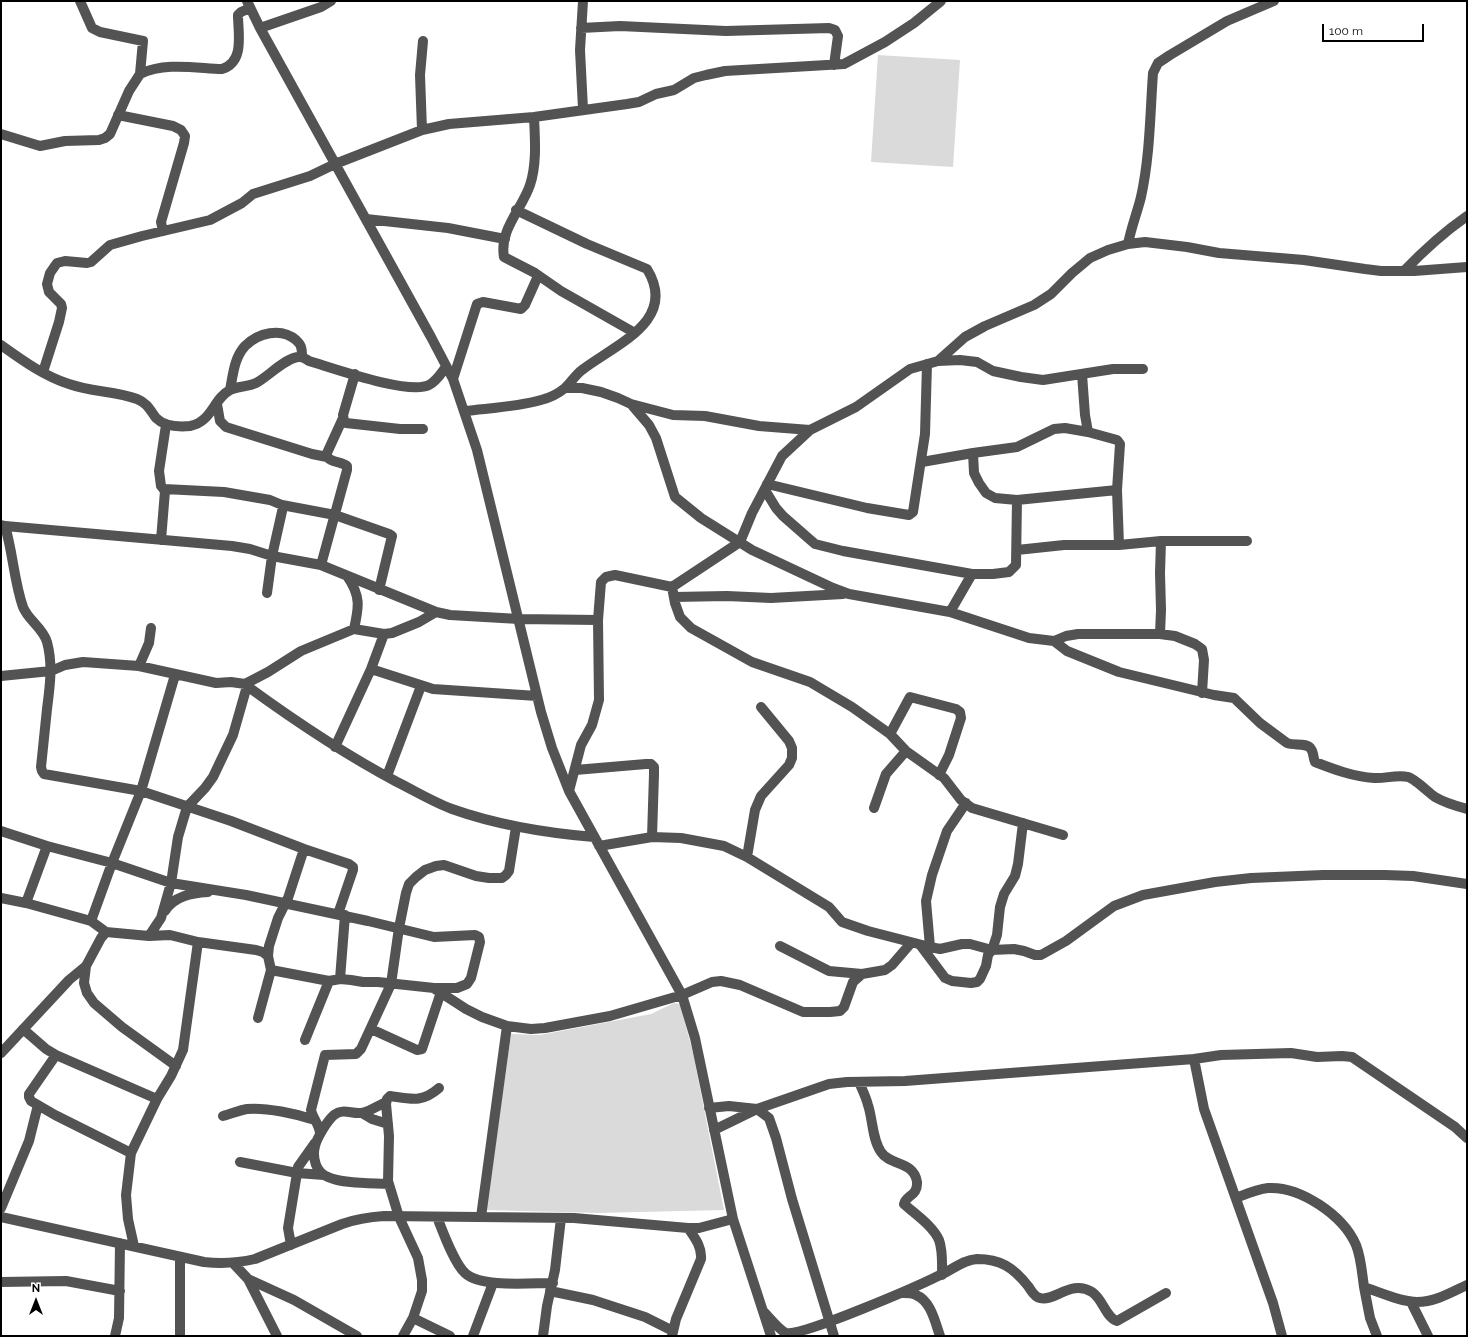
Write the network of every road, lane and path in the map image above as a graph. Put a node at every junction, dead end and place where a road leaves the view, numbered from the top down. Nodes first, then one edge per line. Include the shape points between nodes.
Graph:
1 (80, 1) edge
2 (331, 1) edge
3 (583, 1) edge
4 (941, 1) edge
5 (1274, 1) edge
6 (249, 4) edge
7 (260, 28) junction
8 (581, 28) junction
9 (423, 41) dead end
10 (834, 65) junction
11 (140, 74) junction
12 (583, 110) junction
13 (118, 116) junction
14 (534, 117) junction
15 (422, 130) junction
16 (1, 134) edge
17 (335, 164) junction
18 (516, 210) junction
19 (1467, 216) edge
20 (366, 219) junction
21 (162, 231) junction
22 (505, 239) junction
23 (1128, 244) junction
24 (1467, 267) edge
25 (1404, 271) junction
26 (538, 276) junction
27 (635, 333) junction
28 (1, 345) edge
29 (302, 357) junction
30 (938, 362) junction
31 (927, 364) junction
32 (446, 367) junction
33 (1143, 369) dead end
34 (43, 372) junction
35 (355, 374) junction
36 (1082, 374) junction
37 (453, 379) junction
38 (565, 388) junction
39 (230, 390) junction
40 (217, 404) junction
41 (631, 404) junction
42 (465, 412) junction
43 (343, 418) junction
44 (166, 424) junction
45 (423, 429) dead end
46 (810, 430) junction
47 (1088, 432) junction
48 (973, 453) junction
49 (327, 457) junction
50 (922, 462) junction
51 (766, 487) junction
52 (164, 489) junction
53 (1117, 490) junction
54 (1017, 500) junction
55 (282, 505) junction
56 (335, 515) junction
57 (3, 526) edge
58 (161, 540) junction
59 (1247, 541) dead end
60 (740, 542) junction
61 (1161, 542) junction
62 (1119, 545) junction
63 (1017, 550) junction
64 (272, 556) junction
65 (321, 565) junction
66 (972, 574) junction
67 (347, 576) junction
68 (672, 587) junction
69 (378, 590) junction
70 (267, 593) dead end
71 (849, 594) junction
72 (674, 597) junction
73 (436, 612) junction
74 (950, 612) junction
75 (519, 620) junction
76 (598, 620) junction
77 (151, 628) dead end
78 (354, 629) junction
79 (384, 634) junction
80 (1160, 634) junction
81 (1054, 642) junction
82 (139, 666) junction
83 (371, 669) junction
84 (51, 671) junction
85 (176, 675) junction
86 (1, 676) edge
87 (246, 685) junction
88 (421, 686) junction
89 (1202, 692) junction
90 (537, 696) junction
91 (761, 707) dead end
92 (890, 734) junction
93 (335, 747) junction
94 (906, 751) junction
95 (574, 770) junction
96 (939, 775) junction
97 (387, 776) junction
98 (141, 791) junction
99 (569, 791) junction
100 (966, 803) junction
101 (186, 807) junction
102 (874, 808) dead end
103 (1467, 809) edge
104 (1023, 823) junction
105 (516, 827) junction
106 (1, 831) edge
107 (1063, 835) dead end
108 (652, 838) junction
109 (596, 842) junction
110 (47, 846) junction
111 (304, 849) junction
112 (747, 857) junction
113 (112, 863) junction
114 (171, 883) junction
115 (1467, 884) edge
116 (246, 895) junction
117 (1, 898) edge
118 (26, 903) junction
119 (285, 904) junction
120 (341, 915) junction
121 (161, 918) junction
122 (91, 921) junction
123 (399, 928) junction
124 (106, 932) junction
125 (149, 936) junction
126 (198, 942) junction
127 (780, 946) dead end
128 (921, 946) junction
129 (992, 950) junction
130 (268, 956) junction
131 (86, 966) junction
132 (271, 970) junction
133 (862, 974) junction
134 (340, 979) junction
135 (329, 981) junction
136 (391, 984) junction
137 (437, 990) junction
138 (682, 995) junction
139 (258, 1018) dead end
140 (507, 1026) junction
141 (23, 1029) junction
142 (370, 1029) junction
143 (305, 1040) dead end
144 (1, 1054) edge
145 (56, 1055) junction
146 (1194, 1059) junction
147 (176, 1066) junction
148 (859, 1082) junction
149 (439, 1088) dead end
150 (157, 1099) junction
151 (386, 1102) junction
152 (38, 1106) junction
153 (709, 1108) junction
154 (757, 1109) junction
155 (362, 1113) junction
156 (223, 1116) dead end
157 (315, 1120) junction
158 (388, 1124) junction
159 (714, 1130) junction
160 (318, 1137) junction
161 (1467, 1138) edge
162 (131, 1153) junction
163 (240, 1162) dead end
164 (297, 1173) junction
165 (324, 1175) junction
166 (389, 1184) junction
167 (1236, 1198) junction
168 (1, 1208) edge
169 (1, 1217) edge
170 (399, 1217) junction
171 (437, 1217) junction
172 (481, 1217) junction
173 (561, 1218) junction
174 (733, 1219) junction
175 (688, 1228) junction
176 (120, 1243) junction
177 (291, 1245) junction
178 (134, 1246) junction
179 (180, 1257) junction
180 (233, 1263) junction
181 (942, 1275) junction
182 (248, 1279) junction
183 (1, 1282) edge
184 (493, 1283) junction
185 (1467, 1285) edge
186 (551, 1287) junction
187 (1364, 1287) junction
188 (120, 1291) junction
189 (903, 1292) junction
190 (1166, 1293) dead end
191 (1411, 1302) junction
192 (762, 1309) junction
193 (414, 1318) junction
194 (830, 1322) junction
195 (673, 1334) edge
196 (115, 1336) edge
197 (180, 1336) edge
198 (277, 1336) edge
199 (357, 1336) edge
200 (403, 1336) edge
201 (450, 1336) edge
202 (473, 1336) edge
203 (543, 1336) edge
204 (771, 1336) edge
205 (834, 1336) edge
206 (940, 1336) edge
207 (1282, 1336) edge
208 (1377, 1336) edge
209 (1428, 1336) edge

1 - 11 street via 92,28 143,41
2 - 7 street
3 - 8 street
4 - 10 street via 885,42 850,62
5 - 23 street via 1227,22 1170,55 1155,67 1150,138 1141,196
6 - 7 street
6 - 11 street via 238,15 238,50 236,58 228,67 174,66 156,68
7 - 17 street
8 - 10 street via 620,26 726,31 829,28 835,30 838,36
8 - 12 street
9 - 15 street via 420,75
10 - 12 street via 725,71 694,78 674,90 656,94 639,102
11 - 13 street
12 - 14 street
13 - 16 street via 110,134 100,140 64,141 40,146
13 - 21 street via 174,126 185,136 162,222
14 - 15 street via 449,124
14 - 18 street via 533,175
15 - 17 street
17 - 20 street
17 - 21 street via 291,183 253,194 242,203 210,220
18 - 22 street
18 - 27 street via 647,269 656,290 655,303 651,314
19 - 25 street via 1434,242
20 - 22 street via 448,228
20 - 32 street
21 - 34 street via 110,245 91,262 65,261 53,266 47,284 49,292 62,308
22 - 26 street via 504,257
23 - 25 street via 1145,242 1219,253
23 - 30 street via 1090,258 1051,294 1034,305 965,337
24 - 25 street
26 - 27 street
26 - 37 street via 521,309 483,302 478,304
27 - 38 street via 580,371
28 - 34 street
29 - 35 street
29 - 39 street via 285,363 256,383
29 - 39 street via 302,347 290,336 268,333 258,337 245,346 238,355
30 - 31 street
30 - 36 street via 977,362 993,370 1043,380
31 - 46 street via 910,369 856,407
31 - 50 street
32 - 35 street via 434,382 422,387 402,386
32 - 37 street
33 - 36 street via 1113,369
34 - 44 street via 69,384 145,402 157,418
35 - 43 street
36 - 47 street
37 - 42 street
38 - 41 street via 601,392
38 - 42 street via 541,400
39 - 40 street
40 - 44 street via 204,421 188,426
40 - 49 street via 220,421 226,427
41 - 46 street via 673,415 705,416 759,426
41 - 60 street via 649,424 656,438 676,497 701,518
42 - 75 street via 482,467
43 - 45 street via 350,424
43 - 49 street
44 - 52 street via 159,471 161,486
46 - 51 street via 782,456
47 - 48 street via 1054,429 1017,447
47 - 53 street via 1119,442
48 - 50 street
48 - 54 street via 974,473 986,493 995,498
49 - 56 street via 347,466
50 - 51 street via 913,512 909,515
51 - 60 street
51 - 66 street via 776,508 815,544
52 - 55 street via 231,493 270,500
52 - 58 street
53 - 54 street
53 - 62 street
54 - 63 street
55 - 56 street
55 - 64 street
56 - 65 street
56 - 69 street via 392,536
57 - 58 street
57 - 84 street via 23,606 45,636
58 - 64 street via 232,546
59 - 61 street
60 - 68 street
60 - 71 street via 780,564
61 - 62 street
61 - 80 street
62 - 63 street via 1064,545
63 - 66 street via 1016,565 1009,572
64 - 65 street
64 - 70 street
65 - 67 street
66 - 74 street
67 - 69 street
67 - 78 street via 354,585 359,605
68 - 72 street
68 - 76 street via 615,575 606,577 601,582
69 - 73 street
71 - 72 street via 771,598
71 - 74 street
72 - 92 street via 680,617 691,628 752,662 810,682
73 - 75 street
73 - 79 street via 402,629
74 - 81 street via 1029,638
75 - 76 street
75 - 90 street
76 - 95 street via 599,700
77 - 82 street via 149,643
78 - 79 street
78 - 87 street via 301,651
79 - 83 street
80 - 81 street via 1078,634
80 - 89 street via 1175,636 1202,649
81 - 89 street via 1067,651 1119,672
82 - 84 street via 83,662
82 - 85 street
83 - 88 street
83 - 93 street
84 - 86 street
84 - 98 street via 41,767 44,774
85 - 87 street via 216,683 232,682
85 - 98 street
87 - 93 street
87 - 101 street via 232,735 213,777
88 - 90 street via 438,690
88 - 97 street
89 - 103 street via 1234,698 1260,723 1287,743 1309,747 1314,762 1373,778 1408,777 1436,798
90 - 99 street via 552,748
91 - 112 street via 789,741 792,758 789,765 761,796 755,810
92 - 94 street
92 - 96 street via 910,697 956,708 961,718 949,755
93 - 97 street
94 - 96 street
94 - 102 street via 886,774
95 - 99 street
95 - 108 street via 651,764 654,767
96 - 100 street
97 - 105 street via 451,809
98 - 101 street
98 - 113 street
99 - 109 street
100 - 104 street via 972,808
100 - 128 street via 947,831 932,875
101 - 111 street
101 - 114 street via 178,837
104 - 107 street
104 - 129 street via 1017,870 1000,906 997,934
105 - 109 street
105 - 123 street via 509,871 506,875 502,878 476,876 444,865 425,870 409,884
106 - 110 street
108 - 109 street
108 - 112 street via 681,838 724,846
109 - 138 street
110 - 113 street
110 - 118 street
111 - 119 street
111 - 120 street via 353,867
112 - 128 street via 829,907 842,922
113 - 114 street
113 - 122 street
114 - 116 street
114 - 121 street
115 - 129 street via 1413,876 1385,875 1323,875 1215,882 1143,895 1114,906 1066,941 1041,955 1014,949
116 - 119 street
116 - 121 street via 206,892 181,897 170,904
117 - 118 street
118 - 122 street
119 - 120 street
119 - 130 street via 278,918
120 - 123 street
120 - 134 street
121 - 125 street
122 - 124 street
123 - 136 street
123 - 137 street via 434,937 475,935 479,938 471,978 467,984
124 - 125 street
124 - 131 street
125 - 126 street via 170,935
126 - 130 street via 249,948
126 - 147 street via 185,1040
127 - 133 street via 829,971
128 - 129 street via 940,949 970,944
128 - 129 street via 945,978 972,983 980,979
128 - 133 street via 885,970
130 - 132 street
131 - 141 street via 69,980
131 - 147 street via 84,983 94,1003
132 - 135 street
132 - 139 street
133 - 138 street via 853,982 844,1007 840,1011 803,1012 740,985 721,981 712,982
134 - 135 street
134 - 136 street
135 - 143 street
136 - 137 street
136 - 142 street
137 - 140 street via 475,1014
137 - 142 street via 422,1049 417,1050
138 - 140 street via 610,1016 574,1023 531,1029
138 - 153 street via 692,1024
140 - 172 street
141 - 144 street
141 - 145 street
142 - 157 street via 358,1052 325,1055 311,1110
145 - 150 street
145 - 152 street via 30,1094 31,1101
146 - 148 street via 905,1081
146 - 161 street via 1221,1055 1291,1053 1317,1057 1352,1057
146 - 167 street via 1204,1109
147 - 150 street
148 - 154 street via 829,1084
148 - 181 street via 868,1104 881,1153 909,1168 916,1177 915,1193 904,1204 928,1225 939,1240
149 - 151 street via 422,1099 390,1096
150 - 162 street
151 - 155 street
151 - 158 street
152 - 162 street
152 - 168 street via 29,1141
153 - 154 street via 729,1106
153 - 159 street
154 - 159 street
154 - 194 street via 769,1118 776,1138 792,1200
155 - 158 street
155 - 160 street via 344,1111 334,1115
156 - 157 street via 246,1109 261,1109
157 - 160 street via 320,1129
158 - 166 street
159 - 174 street
160 - 164 street via 298,1167
160 - 165 street via 314,1148 314,1161
162 - 178 street via 126,1195
163 - 164 street
164 - 165 street
164 - 177 street via 288,1228
165 - 166 street via 341,1180
166 - 170 street
167 - 187 street via 1269,1188 1289,1190 1314,1201 1343,1224 1351,1234
167 - 207 street
169 - 176 street
170 - 171 street
170 - 177 street via 356,1219
170 - 193 street via 421,1270 422,1292
171 - 172 street
171 - 184 street via 461,1269 469,1276
172 - 173 street
173 - 175 street
173 - 186 street
174 - 175 street via 699,1228
174 - 192 street
175 - 195 street via 702,1252 676,1319
176 - 178 street
176 - 188 street
177 - 180 street via 255,1259
178 - 179 street
179 - 180 street via 204,1262
179 - 197 street
180 - 182 street
181 - 189 street
181 - 190 street via 959,1264 974,1260 1001,1262 1021,1276 1036,1296 1046,1299 1076,1288 1092,1292 1101,1300 1110,1317 1117,1321
182 - 198 street
182 - 199 street via 294,1300
183 - 188 street via 66,1282
184 - 186 street
184 - 202 street
185 - 191 street via 1436,1299
186 - 195 street via 645,1317
186 - 203 street
187 - 191 street
187 - 208 street via 1370,1318
188 - 196 street
189 - 194 street
189 - 206 street via 916,1294 921,1298 931,1311
191 - 209 street
192 - 194 street via 787,1333 796,1333
192 - 204 street
193 - 200 street
193 - 201 street
194 - 205 street

